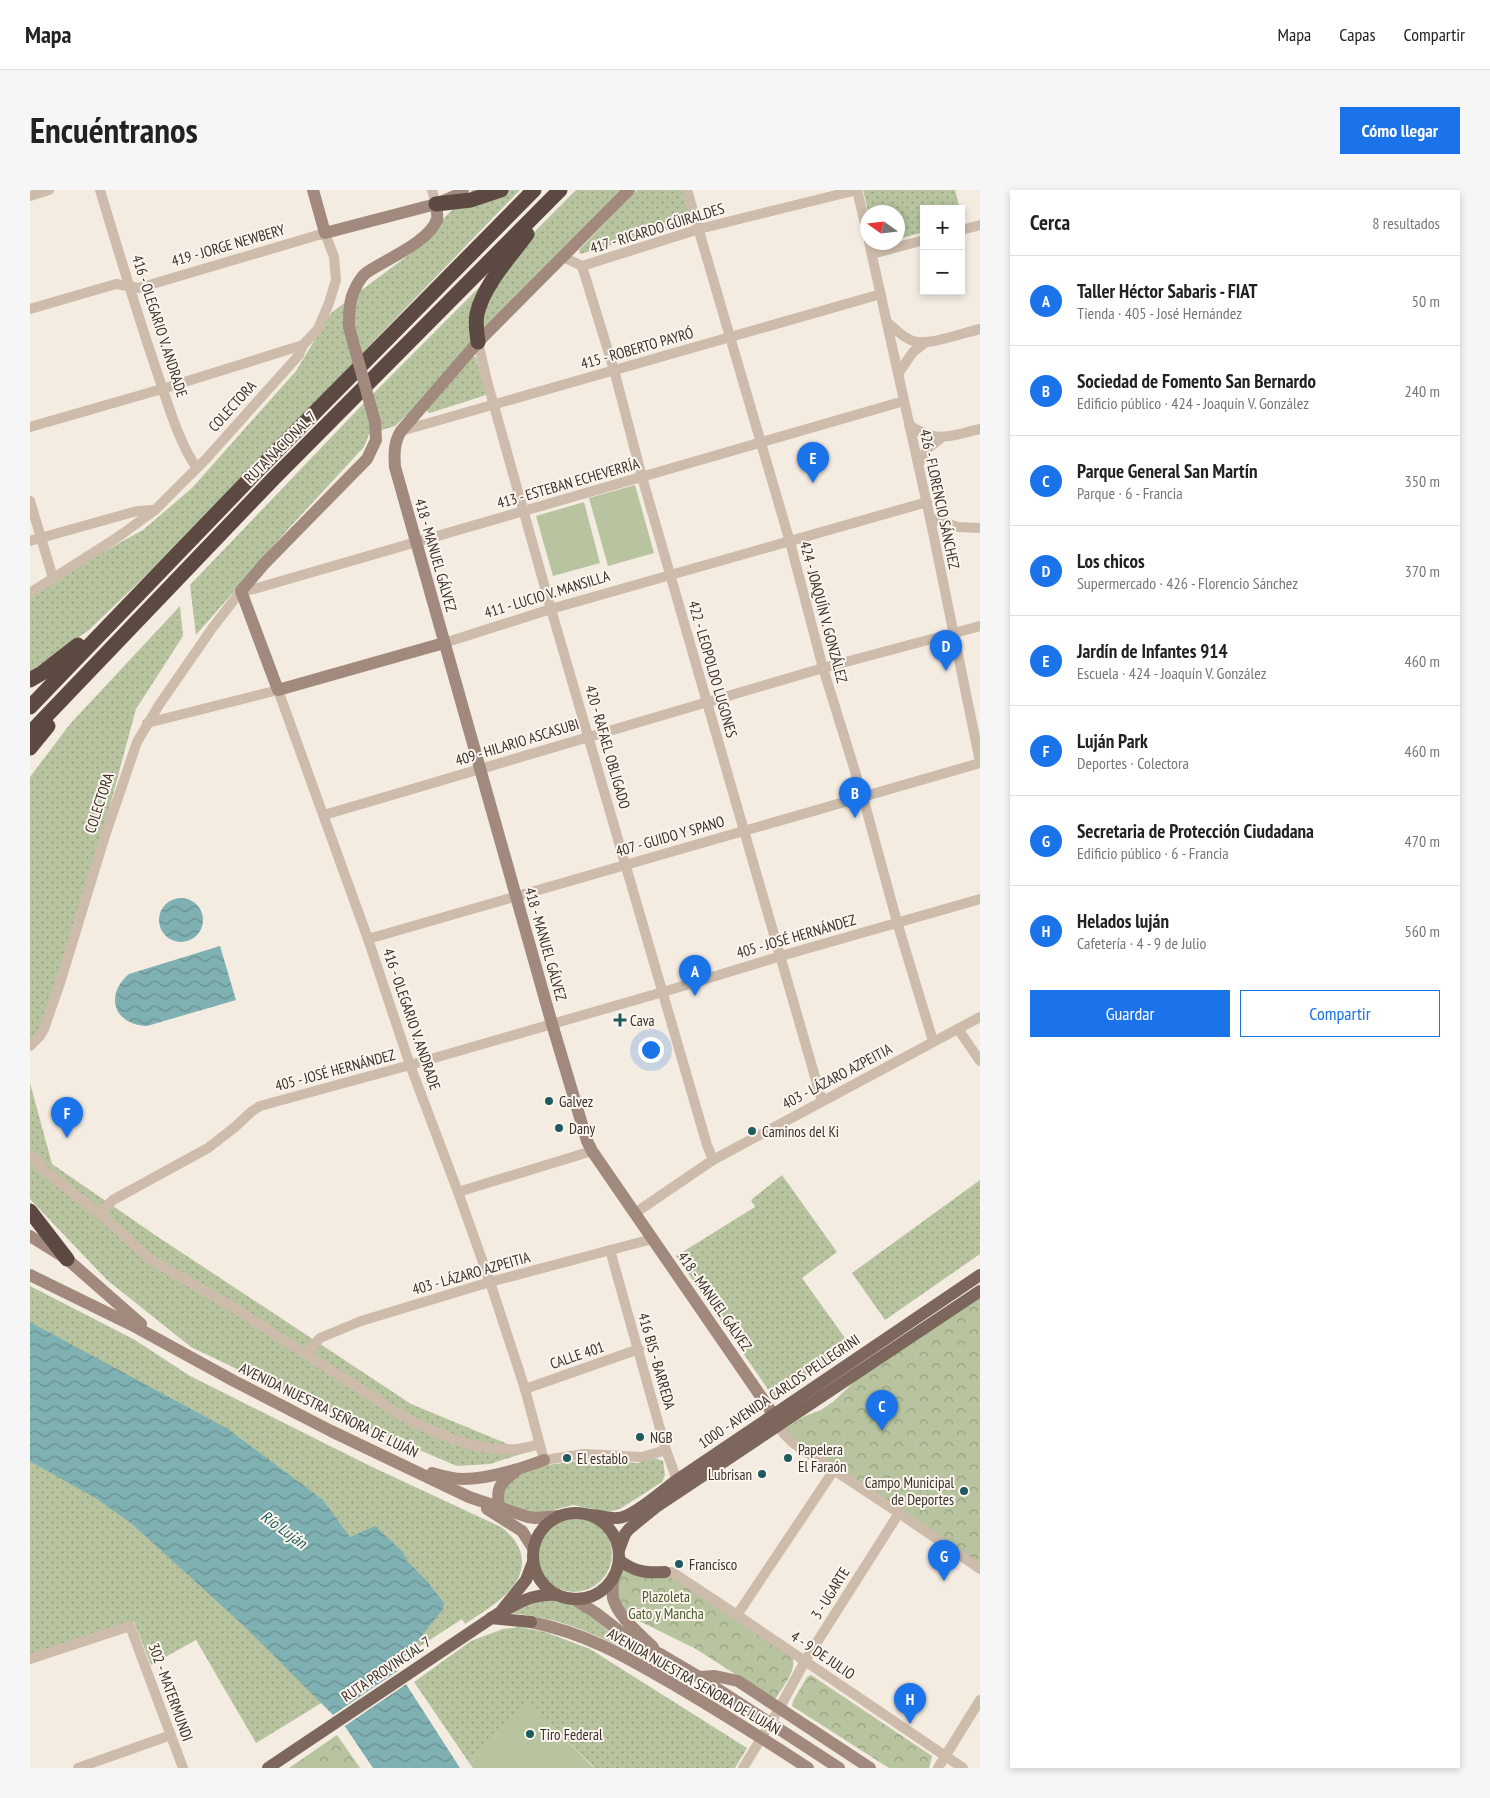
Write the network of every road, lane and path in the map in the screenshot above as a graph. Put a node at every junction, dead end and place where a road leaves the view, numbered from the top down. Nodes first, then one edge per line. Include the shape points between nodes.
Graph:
1 (49, 190) edge
2 (100, 190) edge
3 (313, 190) edge
4 (463, 190) edge
5 (501, 190) edge
6 (534, 190) edge
7 (561, 190) edge
8 (629, 190) edge
9 (688, 190) edge
10 (857, 190) edge
11 (482, 192) edge
12 (30, 196) edge
13 (434, 197) edge
14 (861, 205) edge
15 (980, 225) edge
16 (699, 229) junction
17 (965, 229) edge
18 (325, 233) junction
19 (920, 241) edge
20 (871, 250) edge
21 (872, 254) junction
22 (562, 257) junction
23 (582, 266) junction
24 (128, 286) junction
25 (881, 294) junction
26 (30, 309) edge
27 (887, 322) junction
28 (980, 329) edge
29 (730, 336) junction
30 (478, 342) junction
31 (926, 342) junction
32 (303, 345) junction
33 (614, 370) junction
34 (898, 374) junction
35 (162, 389) junction
36 (904, 401) junction
37 (494, 405) junction
38 (909, 425) junction
39 (30, 427) edge
40 (980, 429) edge
41 (400, 434) junction
42 (941, 438) junction
43 (761, 442) junction
44 (918, 466) junction
45 (197, 468) junction
46 (642, 477) junction
47 (30, 501) edge
48 (927, 502) junction
49 (155, 510) junction
50 (524, 511) junction
51 (930, 518) junction
52 (980, 528) edge
53 (41, 538) junction
54 (30, 541) edge
55 (790, 542) junction
56 (415, 543) junction
57 (671, 575) junction
58 (53, 578) junction
59 (241, 591) junction
60 (140, 592) junction
61 (30, 594) edge
62 (552, 609) junction
63 (980, 626) edge
64 (953, 632) junction
65 (120, 637) junction
66 (444, 643) junction
67 (823, 668) junction
68 (30, 680) edge
69 (278, 690) junction
70 (707, 702) junction
71 (30, 707) edge
72 (147, 723) junction
73 (30, 733) edge
74 (589, 736) junction
75 (30, 748) edge
76 (980, 762) edge
77 (480, 768) junction
78 (863, 797) junction
79 (324, 815) junction
80 (744, 831) junction
81 (627, 864) junction
82 (516, 897) junction
83 (980, 899) edge
84 (897, 922) junction
85 (368, 939) junction
86 (781, 956) junction
87 (663, 992) junction
88 (980, 1017) edge
89 (552, 1024) junction
90 (958, 1028) junction
91 (933, 1041) junction
92 (30, 1046) edge
93 (980, 1060) edge
94 (410, 1065) junction
95 (822, 1101) junction
96 (592, 1151) junction
97 (30, 1154) edge
98 (714, 1160) junction
99 (458, 1192) junction
100 (30, 1211) edge
101 (99, 1213) junction
102 (635, 1213) junction
103 (30, 1236) edge
104 (652, 1239) junction
105 (610, 1250) junction
106 (67, 1259) junction
107 (30, 1275) edge
108 (980, 1275) edge
109 (490, 1282) junction
110 (980, 1291) edge
111 (175, 1348) junction
112 (639, 1349) junction
113 (306, 1354) junction
114 (525, 1389) junction
115 (776, 1420) junction
116 (540, 1444) junction
117 (666, 1450) junction
118 (544, 1460) junction
119 (394, 1461) junction
120 (518, 1470) junction
121 (834, 1470) junction
122 (677, 1480) junction
123 (469, 1497) junction
124 (499, 1507) junction
125 (899, 1513) junction
126 (591, 1515) junction
127 (559, 1516) junction
128 (533, 1548) junction
129 (619, 1555) junction
130 (533, 1562) junction
131 (980, 1569) edge
132 (665, 1572) joint
133 (613, 1578) junction
134 (557, 1595) junction
135 (574, 1599) junction
136 (495, 1615) junction
137 (737, 1615) junction
138 (531, 1622) joint
139 (660, 1654) junction
140 (30, 1659) edge
141 (806, 1661) junction
142 (699, 1677) junction
143 (980, 1700) edge
144 (704, 1702) junction
145 (724, 1704) junction
146 (746, 1708) junction
147 (779, 1709) junction
148 (735, 1721) junction
149 (770, 1723) junction
150 (171, 1735) junction
151 (761, 1738) junction
152 (946, 1756) junction
153 (78, 1768) edge
154 (183, 1768) edge
155 (268, 1768) edge
156 (743, 1768) edge
157 (808, 1768) edge
158 (839, 1768) edge
159 (870, 1768) edge
160 (938, 1768) edge
161 (963, 1768) edge

1 - 12 street
2 - 24 street, 416 - OLEGARIO V. ANDRADE
3 - 18 street
4 - 13 street via 457,195
5 - 11 highway
6 - 60 highway, RUTA NACIONAL 7
7 - 30 highway via 487,289 477,313
7 - 65 highway, RUTA NACIONAL 7
8 - 22 street
9 - 16 street, 424 - JOAQUÍN V. GONZÁLEZ
10 - 14 street
10 - 16 street, 417 - RICARDO GÜIRALDES
11 - 13 highway via 470,200
13 - 18 street, 419 - JORGE NEWBERY
13 - 59 street, bridge via 437,218 432,227 397,256 365,274 353,291 349,327 375,422 376,440 367,459
15 - 17 street
16 - 23 street, 417 - RICARDO GÜIRALDES
16 - 29 street, 424 - JOAQUÍN V. GONZÁLEZ
18 - 24 street, 419 - JORGE NEWBERY via 138,288
18 - 32 street, COLECTORA via 334,257 336,280 318,328
19 - 21 street
20 - 21 street, 426 - FLORENCIO SÁNCHEZ
21 - 25 street, 426 - FLORENCIO SÁNCHEZ
22 - 23 street
22 - 30 street
23 - 33 street, 422 - LEOPOLDO LUGONES
24 - 26 street, 419 - JORGE NEWBERY via 116,284
24 - 35 street, 416 - OLEGARIO V. ANDRADE
25 - 27 street, 426 - FLORENCIO SÁNCHEZ
25 - 29 street, 415 - ROBERTO PAYRÓ
27 - 31 street via 905,337
27 - 34 street, 426 - FLORENCIO SÁNCHEZ
28 - 31 street
29 - 33 street, 415 - ROBERTO PAYRÓ
29 - 43 street, 424 - JOAQUÍN V. GONZÁLEZ
30 - 37 street, 420 - RAFAEL OBLIGADO
30 - 41 street
31 - 34 street via 913,352
32 - 35 street
32 - 45 street, COLECTORA via 299,355
33 - 37 street, 415 - ROBERTO PAYRÓ
33 - 46 street, 422 - LEOPOLDO LUGONES
34 - 36 street, 426 - FLORENCIO SÁNCHEZ
35 - 39 street
35 - 45 street, 416 - OLEGARIO V. ANDRADE via 188,456
36 - 38 street, 426 - FLORENCIO SÁNCHEZ
36 - 43 street, 413 - ESTEBAN ECHEVERRÍA
37 - 41 street, 415 - ROBERTO PAYRÓ
37 - 50 street, 420 - RAFAEL OBLIGADO
38 - 42 street via 921,433
38 - 44 street, 426 - FLORENCIO SÁNCHEZ
40 - 42 street
41 - 56 street, 418 - MANUEL GÁLVEZ via 395,448 395,468
42 - 44 street via 927,449
43 - 46 street, 413 - ESTEBAN ECHEVERRÍA
43 - 55 street, 424 - JOAQUÍN V. GONZÁLEZ
44 - 48 street, 426 - FLORENCIO SÁNCHEZ
45 - 49 street, COLECTORA
46 - 50 street, 413 - ESTEBAN ECHEVERRÍA
46 - 57 street, 422 - LEOPOLDO LUGONES
47 - 53 street
48 - 51 street, 426 - FLORENCIO SÁNCHEZ
48 - 55 street, 411 - LUCIO V. MANSILLA
49 - 53 street via 137,511
49 - 58 street, COLECTORA
50 - 56 street, 413 - ESTEBAN ECHEVERRÍA
50 - 62 street, 420 - RAFAEL OBLIGADO
51 - 52 street via 958,527
51 - 64 street, 426 - FLORENCIO SÁNCHEZ
53 - 54 street
53 - 58 street
55 - 57 street, 411 - LUCIO V. MANSILLA
55 - 67 street, 424 - JOAQUÍN V. GONZÁLEZ
56 - 59 street, 413 - ESTEBAN ECHEVERRÍA
56 - 66 street, 418 - MANUEL GÁLVEZ
57 - 62 street, 411 - LUCIO V. MANSILLA
57 - 70 street, 422 - LEOPOLDO LUGONES
58 - 61 street, COLECTORA
59 - 69 street, 416 - OLEGARIO V. ANDRADE
59 - 72 street, COLECTORA
60 - 68 highway via 68,654
60 - 71 highway, RUTA NACIONAL 7
62 - 66 street, 411 - LUCIO V. MANSILLA
62 - 74 street, 420 - RAFAEL OBLIGADO
63 - 64 street, 409 - HILARIO ASCASUBI
64 - 67 street, 409 - HILARIO ASCASUBI
64 - 76 street, 426 - FLORENCIO SÁNCHEZ
65 - 73 highway, RUTA NACIONAL 7
65 - 75 highway
66 - 69 street, 411 - LUCIO V. MANSILLA
66 - 77 street, 418 - MANUEL GÁLVEZ
67 - 70 street, 409 - HILARIO ASCASUBI
67 - 78 street, 424 - JOAQUÍN V. GONZÁLEZ
69 - 72 street, 411 - LUCIO V. MANSILLA
69 - 79 street, 416 - OLEGARIO V. ANDRADE
70 - 74 street, 409 - HILARIO ASCASUBI
70 - 80 street, 422 - LEOPOLDO LUGONES
72 - 92 street, COLECTORA via 132,756 44,1029
74 - 77 street, 409 - HILARIO ASCASUBI
74 - 81 street, 420 - RAFAEL OBLIGADO
76 - 78 street, 407 - GUIDO Y SPANO
77 - 79 street, 409 - HILARIO ASCASUBI
77 - 82 street, 418 - MANUEL GÁLVEZ
78 - 80 street, 407 - GUIDO Y SPANO
78 - 84 street, 424 - JOAQUÍN V. GONZÁLEZ
79 - 85 street, 416 - OLEGARIO V. ANDRADE
80 - 81 street, 407 - GUIDO Y SPANO
80 - 86 street, 422 - LEOPOLDO LUGONES
81 - 82 street, 407 - GUIDO Y SPANO
81 - 87 street, 420 - RAFAEL OBLIGADO
82 - 85 street, 407 - GUIDO Y SPANO
82 - 89 street, 418 - MANUEL GÁLVEZ
83 - 84 street, 405 - JOSÉ HERNÁNDEZ
84 - 86 street, 405 - JOSÉ HERNÁNDEZ
84 - 91 street, 424 - JOAQUÍN V. GONZÁLEZ
85 - 94 street, 416 - OLEGARIO V. ANDRADE
86 - 87 street, 405 - JOSÉ HERNÁNDEZ
86 - 95 street, 422 - LEOPOLDO LUGONES
87 - 89 street, 405 - JOSÉ HERNÁNDEZ
87 - 98 street, 420 - RAFAEL OBLIGADO
88 - 90 street, 403 - LÁZARO AZPEITIA
89 - 94 street, 405 - JOSÉ HERNÁNDEZ
89 - 96 street, 418 - MANUEL GÁLVEZ
90 - 91 street, 403 - LÁZARO AZPEITIA
90 - 93 street
91 - 95 street, 403 - LÁZARO AZPEITIA
94 - 99 street, 416 - OLEGARIO V. ANDRADE
94 - 101 street, 405 - JOSÉ HERNÁNDEZ via 260,1106 208,1148 113,1200
95 - 98 street, 403 - LÁZARO AZPEITIA
96 - 99 street
96 - 102 street, 418 - MANUEL GÁLVEZ
97 - 101 street via 46,1172
98 - 102 street, 403 - LÁZARO AZPEITIA
99 - 109 street, 416 - OLEGARIO V. ANDRADE
100 - 106 highway
101 - 113 street via 150,1259
102 - 104 street, 418 - MANUEL GÁLVEZ
103 - 106 street, AVENIDA NUESTRA SEÑORA DE LUJÁN
104 - 105 street, 403 - LÁZARO AZPEITIA
104 - 115 street, 418 - MANUEL GÁLVEZ
105 - 109 street, 403 - LÁZARO AZPEITIA
105 - 112 street, 416 BIS - BARREDA
106 - 111 street, AVENIDA NUESTRA SEÑORA DE LUJÁN via 122,1309
107 - 111 street, AVENIDA NUESTRA SEÑORA DE LUJÁN
108 - 115 main road, 1000 - AVENIDA CARLOS PELLEGRINI
109 - 113 street, 403 - LÁZARO AZPEITIA via 361,1320 320,1338
109 - 114 street, 416 - OLEGARIO V. ANDRADE
110 - 115 main road, 1000 - AVENIDA CARLOS PELLEGRINI
111 - 119 street, AVENIDA NUESTRA SEÑORA DE LUJÁN
112 - 114 street, CALLE 401
112 - 117 street, 416 BIS - BARREDA
113 - 116 street via 404,1417 444,1435 506,1450
114 - 116 street, 416 - OLEGARIO V. ANDRADE
115 - 121 street via 793,1443
115 - 122 main road, 1000 - AVENIDA CARLOS PELLEGRINI
115 - 129 main road, 1000 - AVENIDA CARLOS PELLEGRINI via 634,1524 624,1534
116 - 118 street, 416 - OLEGARIO V. ANDRADE
117 - 118 street via 642,1456 584,1454
117 - 122 street, 416 BIS - BARREDA
118 - 120 street
119 - 120 street via 463,1479
119 - 123 street, AVENIDA NUESTRA SEÑORA DE LUJÁN
120 - 124 street via 499,1486
121 - 125 street
121 - 137 street
122 - 126 main road, 1000 - AVENIDA CARLOS PELLEGRINI via 624,1517
123 - 124 street, AVENIDA NUESTRA SEÑORA DE LUJÁN
123 - 128 street, AVENIDA NUESTRA SEÑORA DE LUJÁN via 522,1531
124 - 127 street, AVENIDA NUESTRA SEÑORA DE LUJÁN via 535,1518
125 - 131 street
125 - 141 street, 3 - UGARTE
126 - 127 main road via 575,1512
126 - 129 main road via 612,1531
127 - 128 main road via 542,1528
128 - 130 main road
129 - 132 main road via 634,1570
129 - 133 main road
130 - 134 main road via 538,1578
130 - 136 main road, RUTA PROVINCIAL 7 via 526,1580
132 - 137 street, 4 - 9 DE JULIO via 672,1572
133 - 135 main road via 598,1593
133 - 139 street, AVENIDA NUESTRA SEÑORA DE LUJÁN via 615,1603 628,1622
134 - 135 main road
134 - 136 main road, RUTA PROVINCIAL 7 via 530,1597
135 - 139 street, AVENIDA NUESTRA SEÑORA DE LUJÁN via 631,1640
136 - 138 main road
136 - 155 main road, RUTA PROVINCIAL 7
137 - 141 street, 4 - 9 DE JULIO
138 - 144 street, AVENIDA NUESTRA SEÑORA DE LUJÁN via 558,1628 617,1652
139 - 142 street, AVENIDA NUESTRA SEÑORA DE LUJÁN
140 - 150 street, 302 - MATERMUNDI via 130,1626
141 - 147 street, 3 - UGARTE
141 - 152 street, 4 - 9 DE JULIO
142 - 145 street
142 - 146 street, AVENIDA NUESTRA SEÑORA DE LUJÁN
142 - 147 street, AVENIDA NUESTRA SEÑORA DE LUJÁN via 715,1676 738,1681
143 - 152 street
144 - 145 street
144 - 148 street, AVENIDA NUESTRA SEÑORA DE LUJÁN
145 - 146 street
145 - 148 street
146 - 149 street, AVENIDA NUESTRA SEÑORA DE LUJÁN
147 - 149 street, 3 - UGARTE
147 - 159 street, AVENIDA NUESTRA SEÑORA DE LUJÁN
148 - 151 street, AVENIDA NUESTRA SEÑORA DE LUJÁN
149 - 151 street, 3 - UGARTE
149 - 158 street, AVENIDA NUESTRA SEÑORA DE LUJÁN
150 - 153 street
150 - 154 street, 302 - MATERMUNDI
151 - 156 street, 3 - UGARTE
151 - 157 street, AVENIDA NUESTRA SEÑORA DE LUJÁN
152 - 160 street
152 - 161 street, 4 - 9 DE JULIO

